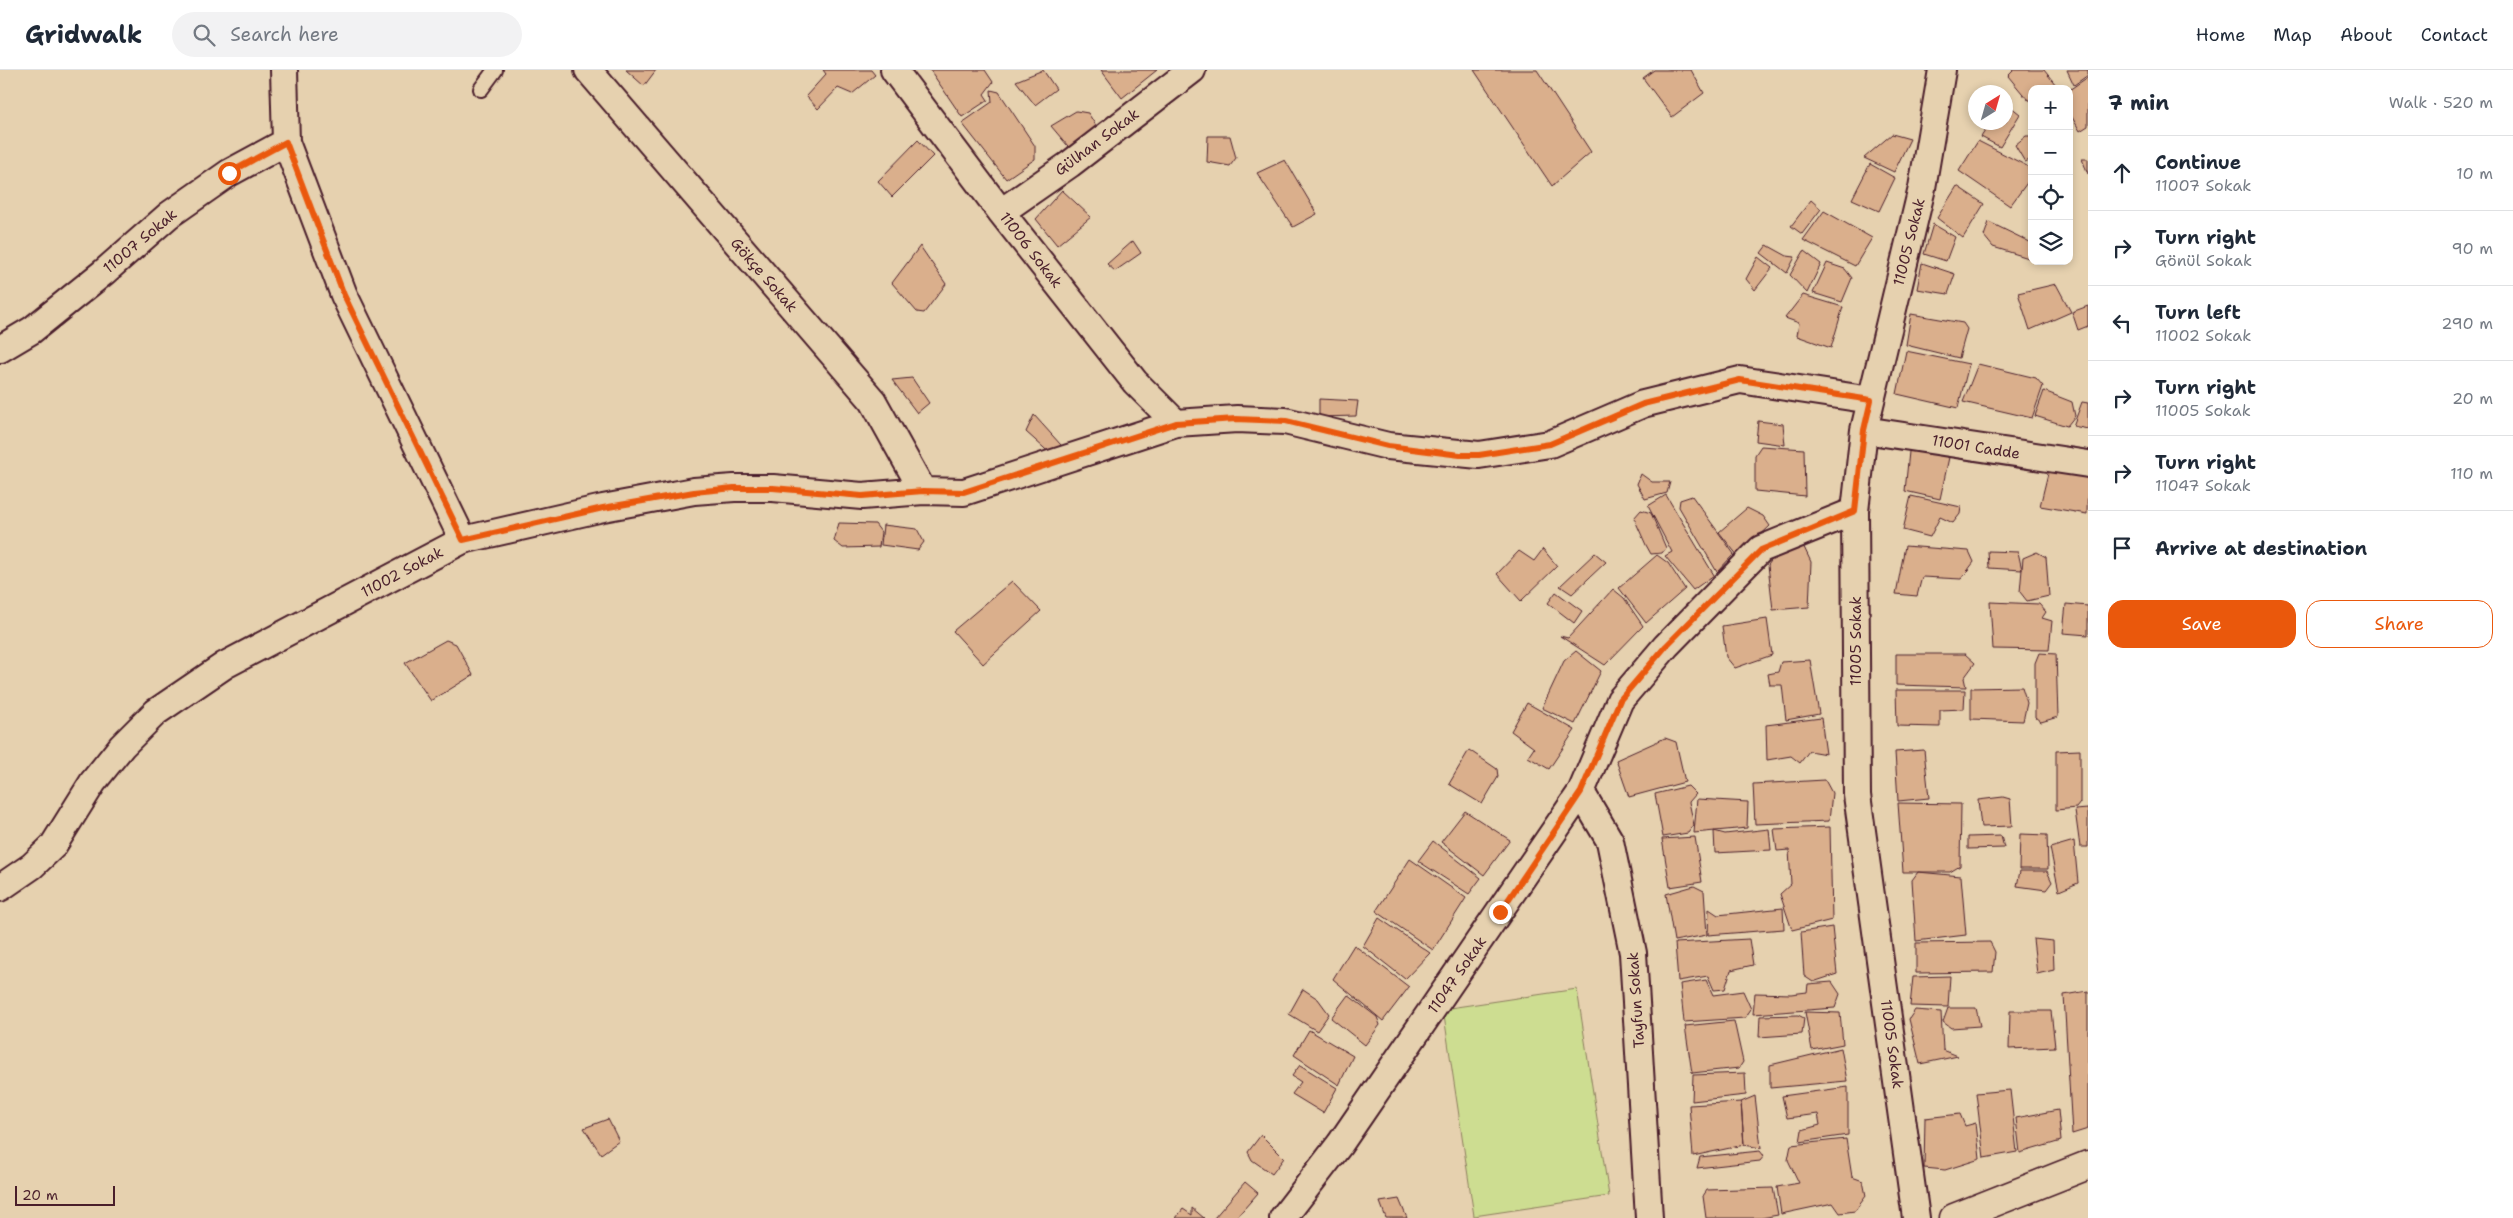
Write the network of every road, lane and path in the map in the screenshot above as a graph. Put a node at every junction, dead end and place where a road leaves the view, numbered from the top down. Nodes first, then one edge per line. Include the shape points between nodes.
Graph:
1 (284, 70) edge
2 (495, 70) edge
3 (588, 70) edge
4 (894, 70) edge
5 (1192, 70) edge
6 (1942, 70) edge
7 (481, 89) dead end
8 (286, 142) junction
9 (1001, 212) junction
10 (0, 349) edge
11 (1871, 400) junction
12 (1176, 423) junction
13 (1864, 430) junction
14 (2088, 464) edge
15 (923, 491) junction
16 (1855, 511) junction
17 (463, 540) junction
18 (1581, 792) junction
19 (0, 888) edge
20 (2088, 1165) edge
21 (1283, 1218) edge
22 (1649, 1218) edge
23 (1916, 1218) edge
24 (1954, 1218) edge

1 - 8 street
2 - 7 lane
3 - 15 street, Gökçe Sokak via 872,402
4 - 9 street, 11006 Sokak
5 - 9 street, Gülhan Sokak via 1070,164
6 - 11 street, 11005 Sokak via 1922,188
8 - 10 street, 11007 Sokak via 229,173 169,215 32,330
8 - 17 street via 344,295
9 - 12 street, 11006 Sokak via 1135,382
11 - 12 street, 11002 Sokak via 1740,380 1643,404 1550,444 1479,455 1388,446 1286,421 1236,419
11 - 13 street, 11005 Sokak
12 - 15 street, 11002 Sokak via 964,492
13 - 14 street, 11001 Cadde
13 - 16 street, 11005 Sokak
15 - 17 street, 11002 Sokak via 862,496 773,488 694,492 603,508
16 - 18 street, 11047 Sokak via 1761,550 1666,646 1620,700
16 - 23 street, 11005 Sokak via 1857,795
17 - 19 street, 11002 Sokak via 226,665 156,712 122,746 93,782 53,846 32,866
18 - 21 street, 11047 Sokak via 1340,1144
18 - 22 street, Tayfun Sokak via 1610,841 1633,952
20 - 24 main road

